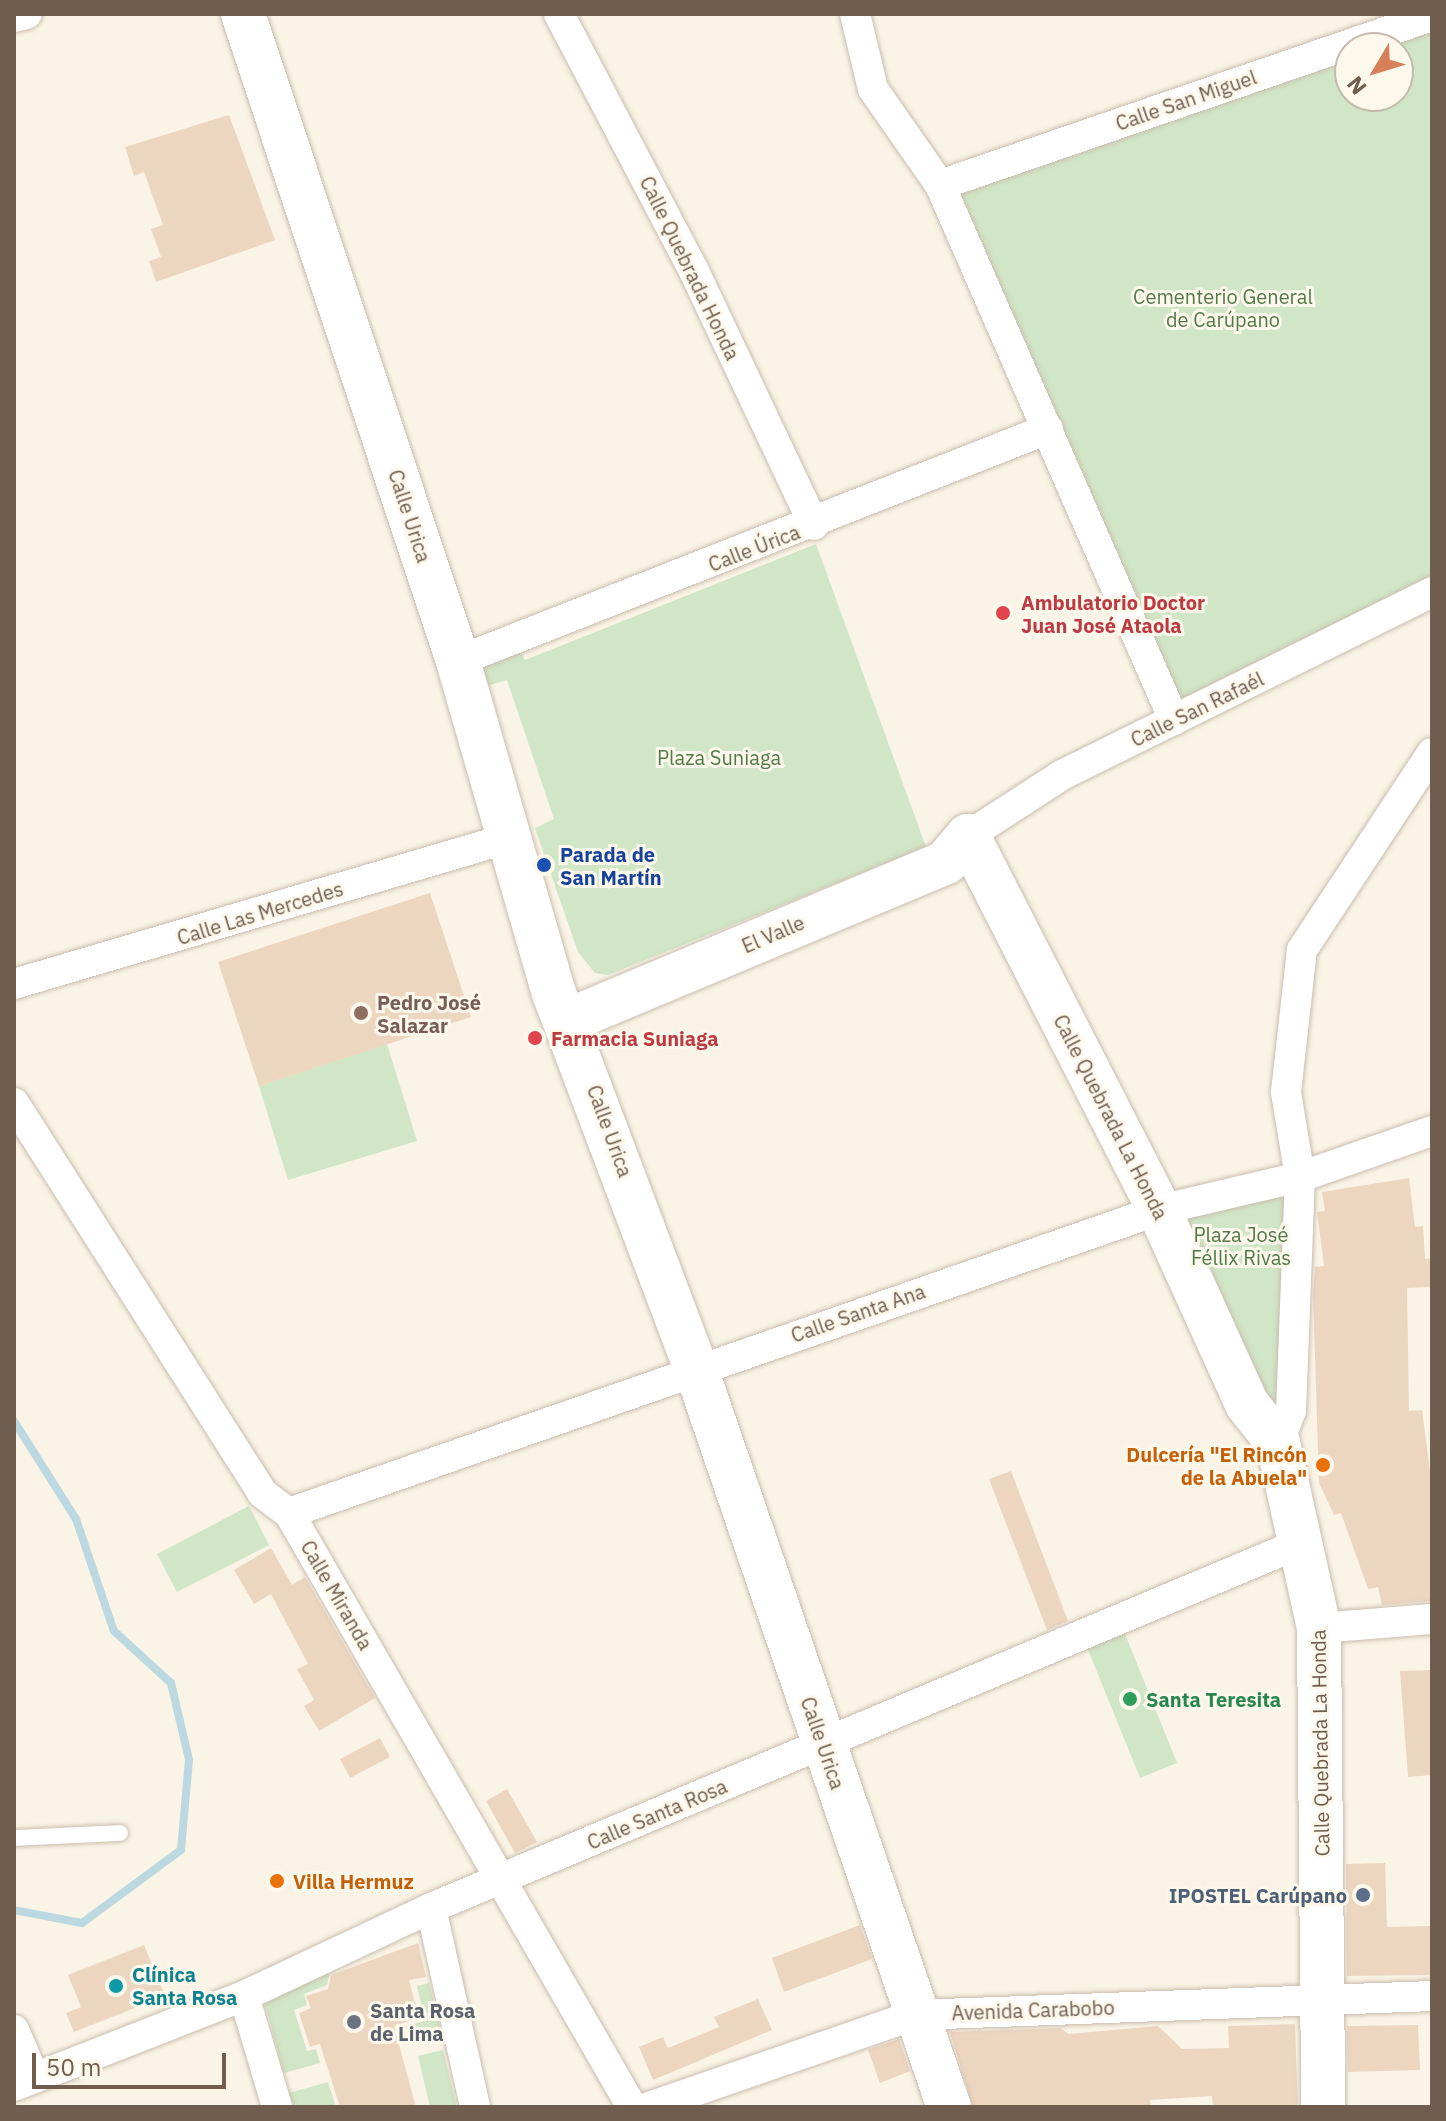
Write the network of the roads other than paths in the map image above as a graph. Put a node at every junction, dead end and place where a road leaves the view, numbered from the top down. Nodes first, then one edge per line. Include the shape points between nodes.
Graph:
1 (27, 14) edge
2 (243, 14) edge
3 (559, 14) edge
4 (855, 14) edge
5 (1432, 16) edge
6 (14, 17) edge
7 (940, 185) junction
8 (1048, 429) junction
9 (814, 525) junction
10 (1432, 592) edge
11 (458, 661) junction
12 (1174, 720) junction
13 (1432, 753) edge
14 (968, 836) junction
15 (506, 839) junction
16 (14, 984) edge
17 (569, 1020) junction
18 (14, 1103) edge
19 (1432, 1131) edge
20 (1300, 1177) junction
21 (1159, 1210) junction
22 (696, 1369) junction
23 (1278, 1443) junction
24 (289, 1513) junction
25 (1301, 1543) junction
26 (1432, 1619) edge
27 (1319, 1628) junction
28 (823, 1743) junction
29 (120, 1833) dead end
30 (14, 1838) edge
31 (501, 1880) junction
32 (431, 1908) junction
33 (244, 1996) junction
34 (1432, 1996) edge
35 (1324, 1997) junction
36 (915, 2015) junction
37 (14, 2030) edge
38 (24, 2082) edge
39 (277, 2107) edge
40 (475, 2107) edge
41 (632, 2107) edge
42 (649, 2107) edge
43 (949, 2107) edge
44 (1323, 2107) edge

1 - 6 street
2 - 11 main road, Calle Urica
3 - 9 street, Calle Quebrada Honda via 693,269
4 - 7 street via 873,89
5 - 7 street, Calle San Miguel
7 - 8 street
8 - 9 street, Calle Úrica
8 - 12 street
9 - 11 street, Calle Úrica
10 - 12 street, Calle San Rafaél
11 - 15 main road, Calle Urica
12 - 14 street, Calle San Rafaél via 1062,775
13 - 20 street via 1302,950 1286,1092
14 - 17 main road, El Valle via 946,862
14 - 21 main road, Calle Quebrada La Honda
15 - 16 street, Calle Las Mercedes
15 - 17 main road, Calle Urica via 554,993
17 - 22 main road, Calle Urica
18 - 24 street, Calle Miranda via 262,1493
19 - 20 street, Calle Santa Ana
20 - 21 street, Calle Santa Ana
20 - 23 street via 1291,1411
21 - 22 street, Calle Santa Ana
21 - 23 main road, Calle Quebrada La Honda via 1247,1404
22 - 24 street, Calle Santa Ana
22 - 28 main road, Calle Urica
23 - 25 main road, Calle Quebrada La Honda
24 - 31 street, Calle Miranda
25 - 27 main road, Calle Quebrada La Honda
25 - 28 street, Calle Santa Rosa
26 - 27 street
27 - 35 main road, Calle Quebrada La Honda
28 - 31 street, Calle Santa Rosa
28 - 36 main road, Calle Urica
29 - 30 lane
31 - 32 street, Calle Santa Rosa
31 - 41 street, Calle Miranda
32 - 33 street, Calle Santa Rosa
32 - 40 street
33 - 38 street, Calle Santa Rosa
33 - 39 street
34 - 35 street, Avenida Carabobo
35 - 36 street, Avenida Carabobo
35 - 44 main road, Calle Quebrada La Honda
36 - 42 street, Avenida Carabobo
36 - 43 main road, Calle Urica
37 - 38 street

